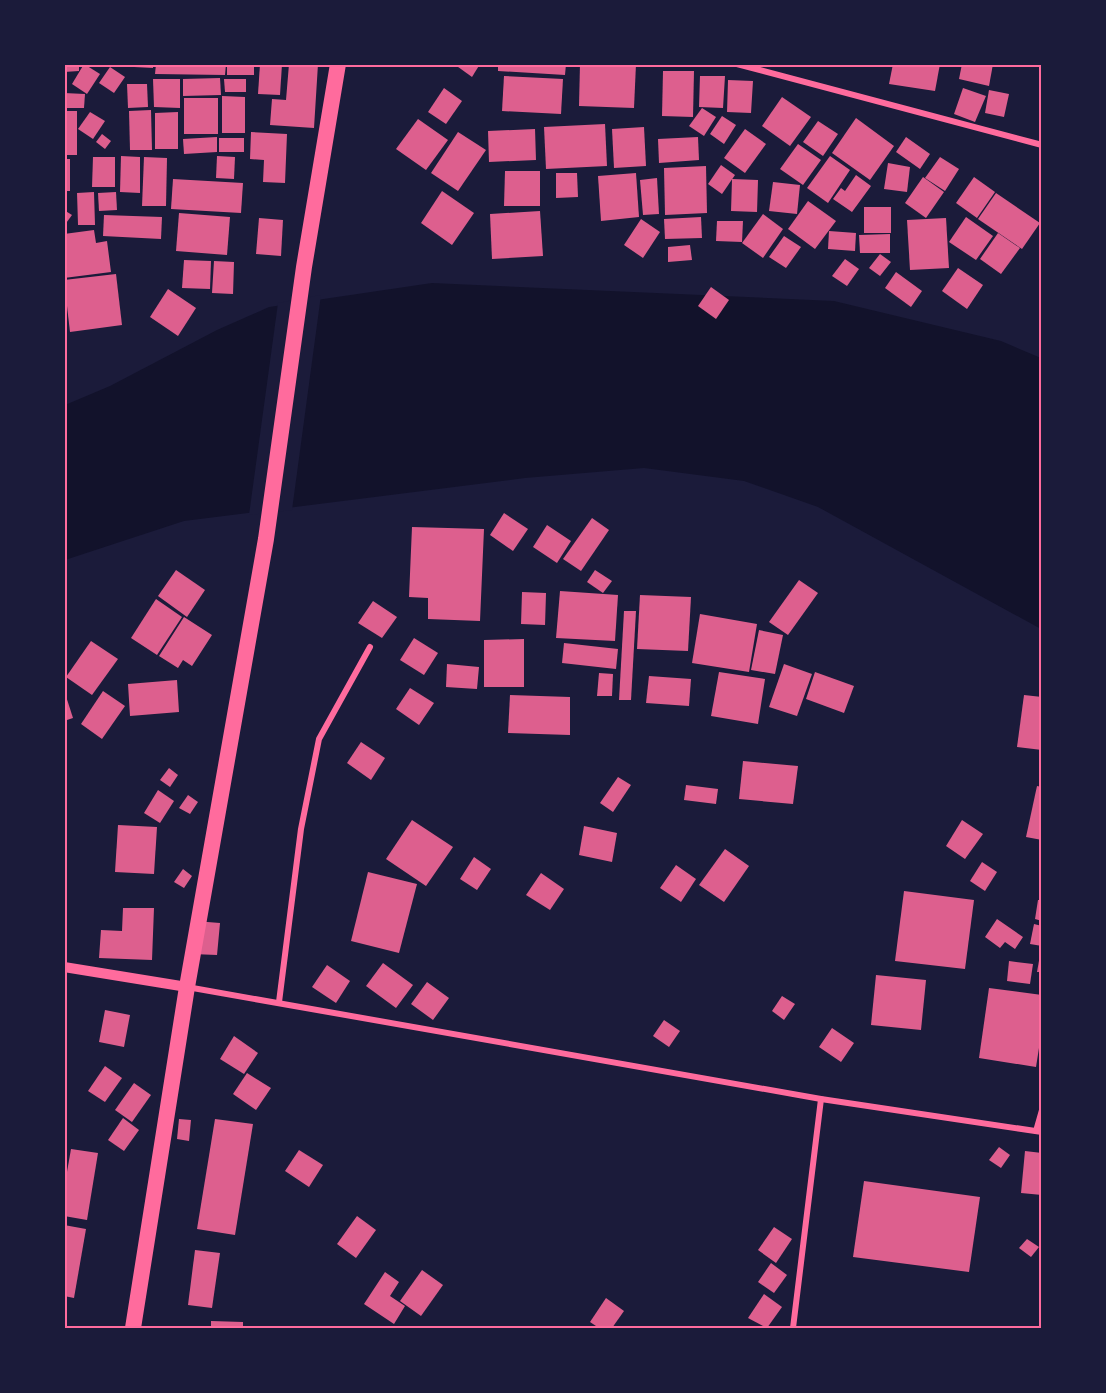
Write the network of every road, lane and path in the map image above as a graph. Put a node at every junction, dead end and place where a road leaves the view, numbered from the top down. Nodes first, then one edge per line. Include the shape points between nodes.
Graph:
1 (338, 64) edge
2 (737, 64) edge
3 (1041, 145) edge
4 (370, 647) dead end
5 (64, 967) edge
6 (188, 987) junction
7 (279, 1002) junction
8 (821, 1098) junction
9 (1041, 1110) edge
10 (1039, 1131) edge
11 (133, 1329) edge
12 (793, 1329) edge

1 - 6 highway via 304,267 266,539
2 - 3 street
4 - 7 street via 319,739 301,829
5 - 6 street
6 - 7 street
6 - 11 highway
7 - 8 street
8 - 10 street
8 - 12 street
9 - 10 street

